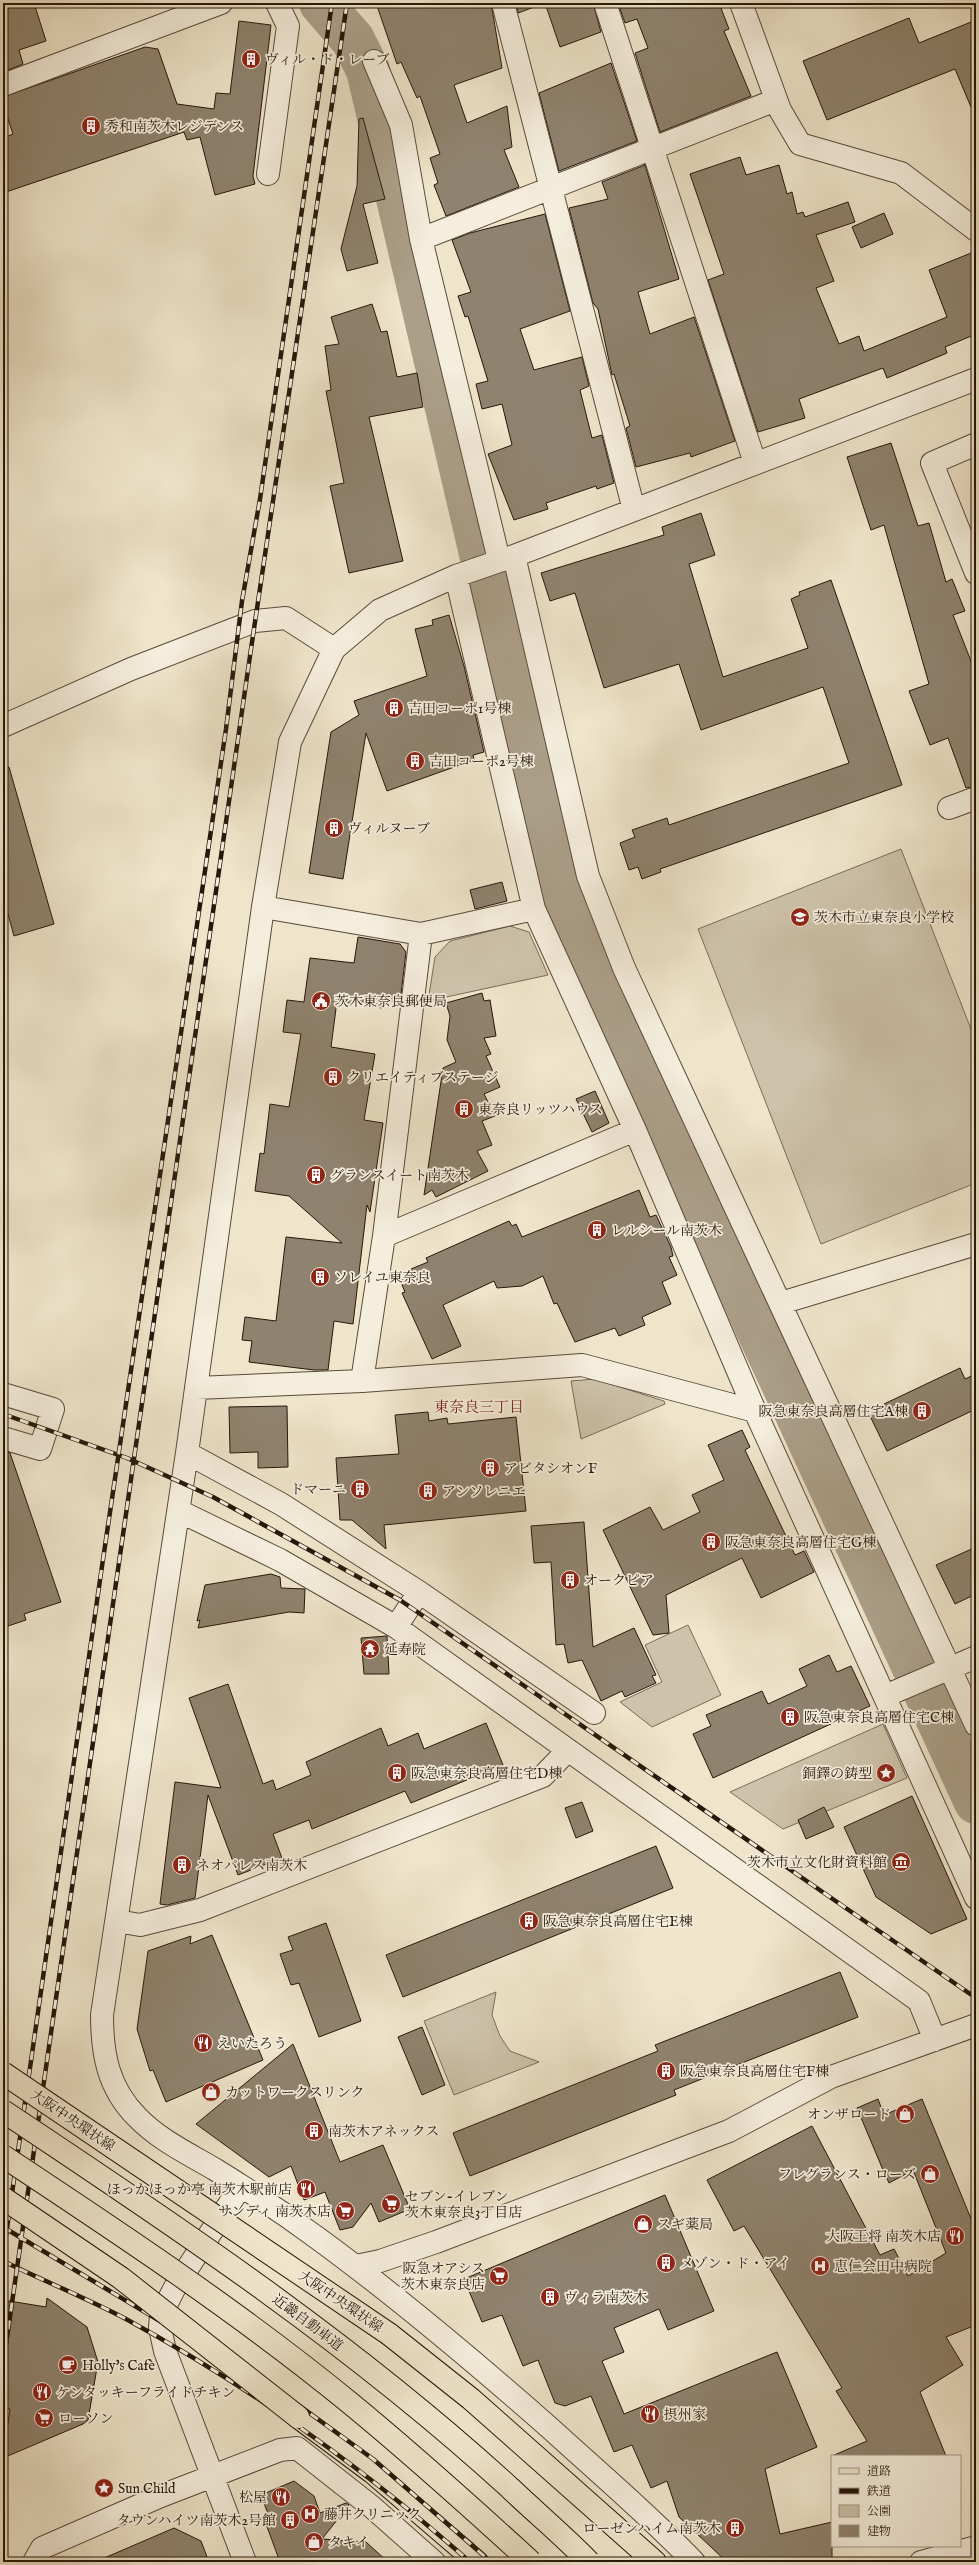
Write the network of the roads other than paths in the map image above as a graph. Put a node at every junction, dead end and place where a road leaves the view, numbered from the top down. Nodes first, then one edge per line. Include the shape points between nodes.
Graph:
1 (221, 3) edge
2 (277, 3) edge
3 (503, 3) edge
4 (604, 3) edge
5 (741, 3) edge
6 (374, 61) dead end
7 (3, 85) edge
8 (776, 100) junction
9 (653, 148) junction
10 (268, 174) dead end
11 (550, 189) junction
12 (976, 230) edge
13 (421, 239) junction
14 (976, 379) edge
15 (976, 444) edge
16 (756, 463) junction
17 (634, 510) junction
18 (507, 558) junction
19 (976, 573) edge
20 (459, 575) junction
21 (334, 649) junction
22 (3, 726) edge
23 (976, 798) edge
24 (949, 808) dead end
25 (263, 907) junction
26 (534, 910) junction
27 (421, 934) junction
28 (635, 1130) junction
29 (384, 1236) junction
30 (976, 1244) edge
31 (782, 1303) junction
32 (362, 1381) junction
33 (196, 1388) junction
34 (3, 1394) edge
35 (755, 1411) junction
36 (3, 1438) edge
37 (187, 1453) junction
38 (179, 1511) junction
39 (419, 1592) junction
40 (396, 1627) junction
41 (976, 1657) edge
42 (946, 1671) junction
43 (893, 1693) junction
44 (594, 1713) dead end
45 (976, 1725) edge
46 (568, 1750) junction
47 (976, 1898) edge
48 (117, 1921) junction
49 (976, 2025) edge
50 (935, 2040) junction
51 (3, 2073) edge
52 (3, 2111) edge
53 (3, 2156) edge
54 (241, 2186) junction
55 (3, 2198) edge
56 (356, 2266) junction
57 (213, 2478) junction
58 (976, 2547) edge
59 (34, 2562) edge
60 (246, 2562) edge
61 (434, 2562) edge
62 (477, 2562) edge
63 (531, 2562) edge
64 (589, 2562) edge
65 (654, 2562) edge
66 (694, 2562) edge
67 (921, 2562) edge

1 - 7 street
2 - 10 street via 288,26
3 - 11 street
4 - 9 street
5 - 8 street
6 - 13 street via 401,126
8 - 9 street
8 - 12 street via 800,144 901,173
9 - 11 street
9 - 16 street
11 - 13 street
11 - 17 street
13 - 18 street
14 - 16 street
15 - 19 street via 932,464
16 - 17 street
17 - 18 street
18 - 20 street
18 - 31 street via 588,876 624,968
20 - 21 street via 380,610
20 - 26 street
21 - 22 street via 286,618 255,621 131,669
21 - 25 street via 290,742
23 - 24 street
25 - 27 street
25 - 33 street
26 - 27 street
26 - 28 street
27 - 29 street
28 - 29 street
28 - 35 street
29 - 32 street
30 - 31 street
31 - 42 street
32 - 33 street
32 - 35 street via 582,1365
33 - 37 street
34 - 36 street via 53,1409 40,1450
35 - 43 street
37 - 38 street
37 - 39 street via 281,1504
38 - 40 street via 280,1560
38 - 48 street
39 - 40 street
39 - 44 street
40 - 46 street
41 - 42 street
42 - 43 street
42 - 45 street
43 - 47 street
46 - 48 street via 543,1776 200,1910 140,1925
46 - 50 street via 919,2001
48 - 54 street via 102,2015 106,2068 116,2092 136,2117 156,2134
49 - 50 street
50 - 56 street via 831,2077 729,2131 436,2242 380,2261
51 - 65 main road, 大阪中央環状線, bridge via 389,2334 471,2399
52 - 64 main road, 近畿自動車道, bridge via 162,2217 376,2373 459,2441
53 - 63 main road, bridge via 141,2247 349,2402 451,2488
54 - 56 street
54 - 57 street via 174,2289 161,2316 160,2328 165,2351
55 - 62 main road, bridge via 121,2278 372,2472
56 - 66 street via 495,2380 658,2524
57 - 59 street via 162,2496 42,2548
57 - 60 street
57 - 61 street via 280,2450 297,2448 372,2507
58 - 67 street

